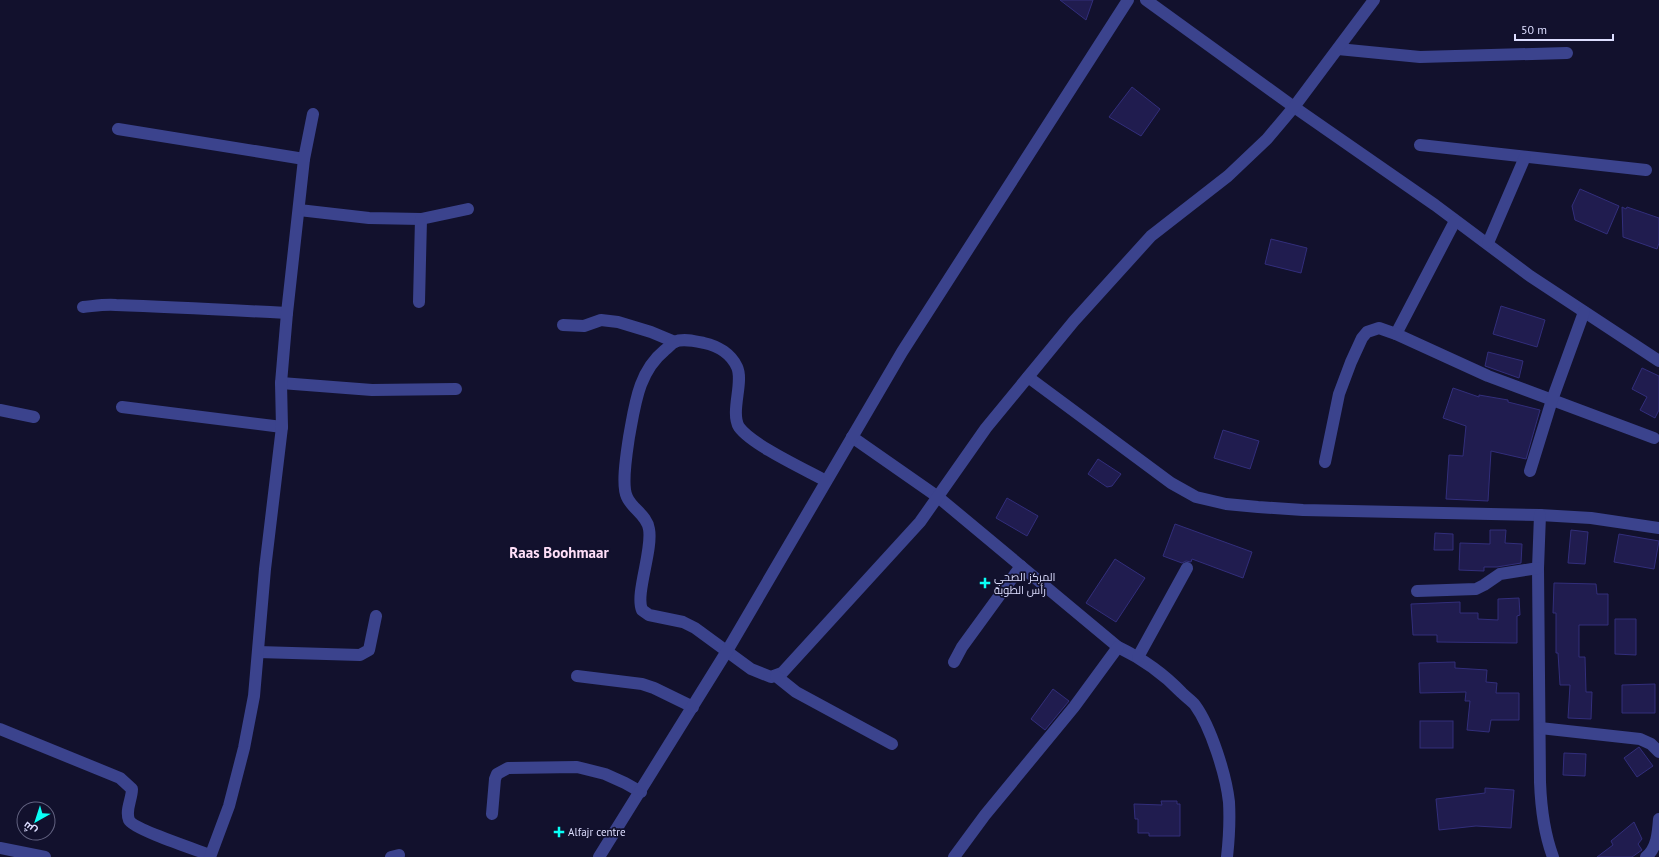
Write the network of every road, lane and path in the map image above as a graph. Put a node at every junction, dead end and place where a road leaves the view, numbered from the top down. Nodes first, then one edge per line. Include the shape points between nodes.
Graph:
1 (1128, 0) edge
2 (1146, 0) edge
3 (1374, 0) edge
4 (1338, 49) junction
5 (1567, 53) dead end
6 (1294, 108) junction
7 (313, 114) dead end
8 (118, 129) dead end
9 (1420, 145) dead end
10 (1524, 157) junction
11 (304, 159) junction
12 (1646, 170) dead end
13 (468, 209) dead end
14 (299, 210) junction
15 (421, 219) junction
16 (1454, 221) junction
17 (1488, 243) junction
18 (419, 302) dead end
19 (83, 307) dead end
20 (1584, 312) junction
21 (287, 313) junction
22 (563, 325) dead end
23 (1396, 334) junction
24 (675, 342) junction
25 (1659, 361) edge
26 (1028, 377) junction
27 (281, 383) junction
28 (456, 389) dead end
29 (1552, 400) junction
30 (122, 407) dead end
31 (0, 410) edge
32 (34, 417) dead end
33 (282, 427) junction
34 (852, 437) junction
35 (1654, 438) dead end
36 (1325, 462) dead end
37 (1530, 471) dead end
38 (826, 481) junction
39 (938, 497) junction
40 (1540, 515) junction
41 (1659, 528) edge
42 (1021, 566) junction
43 (1187, 568) dead end
44 (1538, 568) junction
45 (1417, 591) dead end
46 (376, 616) dead end
47 (1118, 647) junction
48 (727, 651) junction
49 (258, 652) junction
50 (1138, 657) junction
51 (954, 662) dead end
52 (577, 676) dead end
53 (776, 676) junction
54 (694, 707) junction
55 (1540, 728) junction
56 (0, 729) edge
57 (892, 744) dead end
58 (1659, 752) edge
59 (641, 792) junction
60 (492, 814) dead end
61 (1659, 819) edge
62 (0, 848) edge
63 (210, 856) edge
64 (45, 857) edge
65 (599, 857) edge
66 (954, 857) edge
67 (1227, 857) edge
68 (1553, 857) edge
69 (1646, 857) edge

1 - 34 street via 906,345
2 - 6 street
3 - 4 street
4 - 5 street via 1420,57
4 - 6 street
6 - 16 street via 1435,205
6 - 26 street via 1267,139 1228,176 1151,236 1074,321
7 - 11 street
8 - 11 street
9 - 10 street
10 - 12 street
10 - 17 street
11 - 14 street
13 - 15 street
14 - 15 street via 369,218
14 - 21 street
15 - 18 street
16 - 17 street
16 - 23 street
17 - 20 street via 1530,276
19 - 21 street via 116,304
20 - 25 street
20 - 29 street
21 - 27 street
22 - 24 street via 584,326 601,320 618,322
23 - 29 street via 1475,371
23 - 36 street via 1379,328 1367,332 1362,338 1339,394
24 - 38 street via 689,340 706,344 722,350 731,358 738,369 738,425 749,438
24 - 48 street via 660,354 640,384 627,450 627,498 649,529 650,541 641,606 649,615 683,622 695,628
26 - 39 street via 986,428
26 - 40 street via 1171,483 1196,497 1226,504 1303,510
27 - 28 street via 372,390
27 - 33 street
29 - 35 street
29 - 37 street
30 - 33 street
31 - 32 street
33 - 49 street
34 - 38 street
34 - 39 street
38 - 48 street
39 - 42 street
39 - 53 street via 920,522 803,651
40 - 41 street via 1591,518
40 - 44 street
42 - 47 street
42 - 51 street via 962,647
43 - 50 street
44 - 45 street via 1500,574 1476,589
44 - 55 street
46 - 49 street via 368,650 360,655
47 - 50 street
47 - 66 street via 1074,707 985,815
48 - 53 street via 751,669 771,677
48 - 54 street
49 - 63 street via 254,696 244,748 229,806
50 - 67 street via 1160,672 1195,705 1209,732 1221,765 1229,802
52 - 54 street via 642,684
53 - 57 street via 796,692
54 - 59 street
55 - 58 street via 1640,739 1651,744
55 - 68 street via 1540,806
56 - 63 street via 120,778 132,789 128,810 130,823
59 - 60 street via 605,774 577,767 508,768 497,774 495,779
59 - 65 street
61 - 69 street via 1654,847
62 - 64 street

